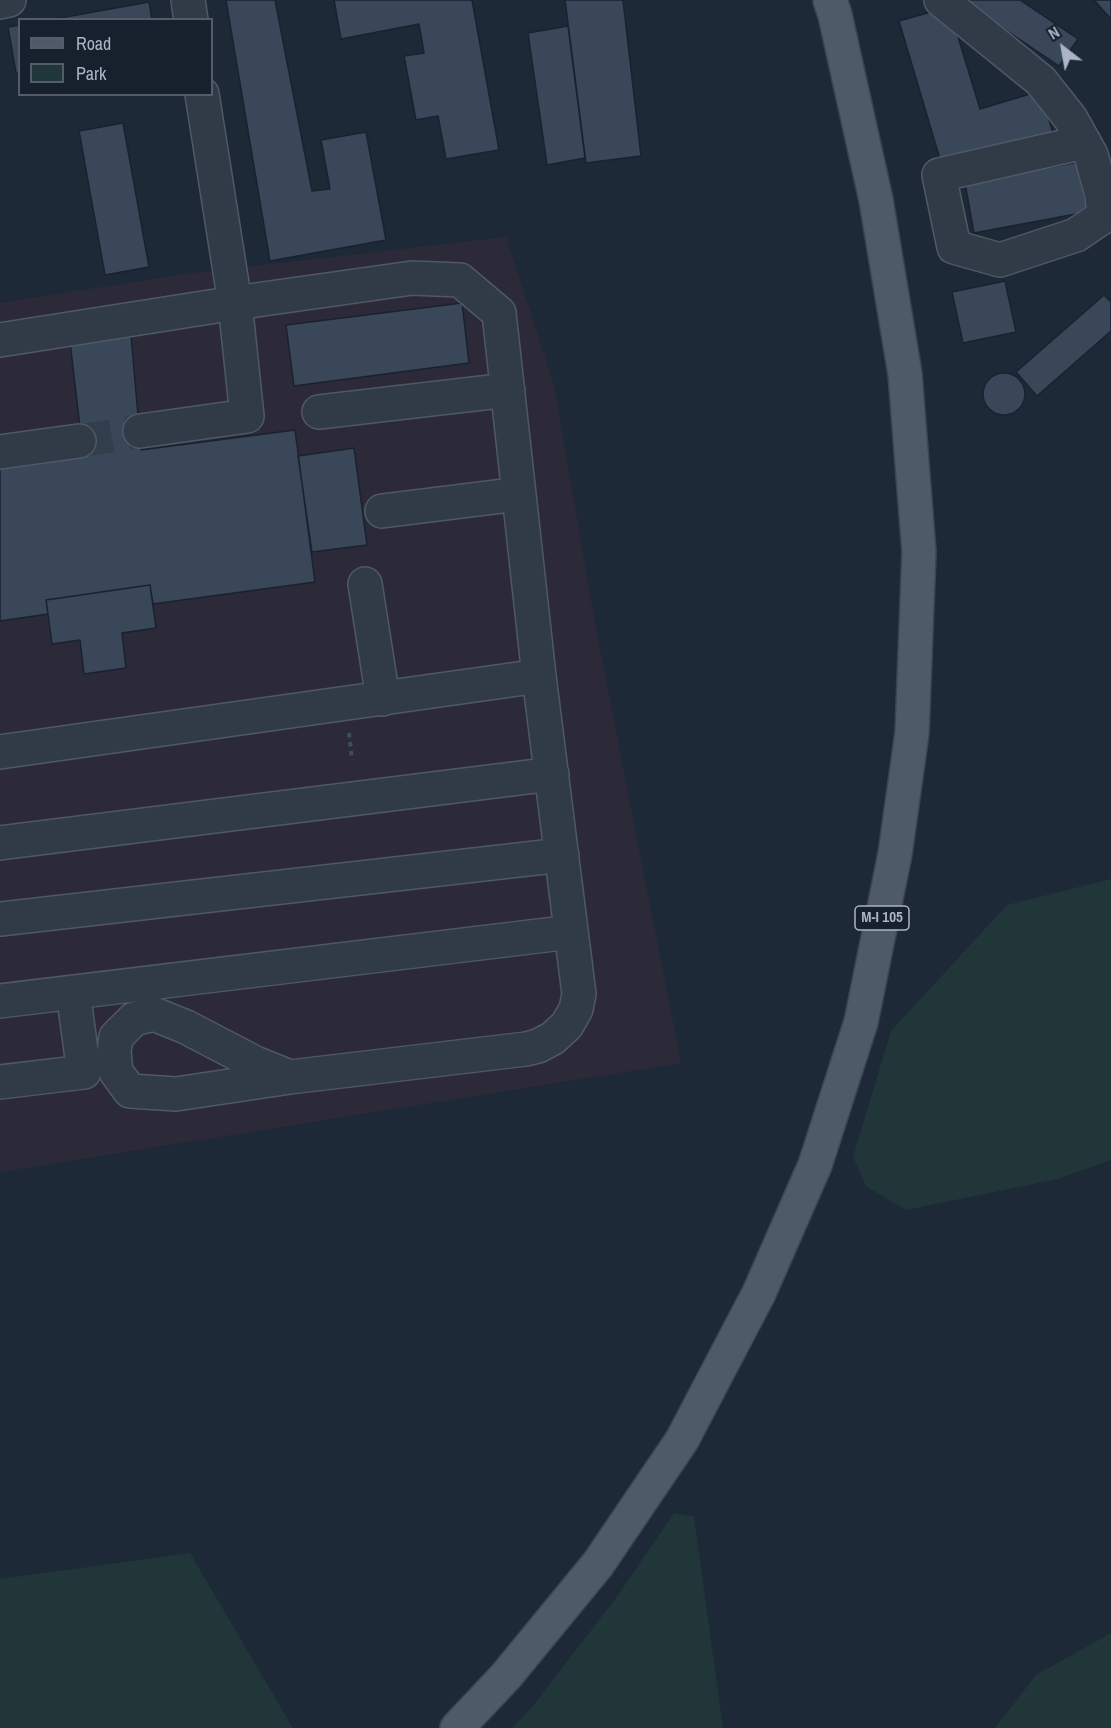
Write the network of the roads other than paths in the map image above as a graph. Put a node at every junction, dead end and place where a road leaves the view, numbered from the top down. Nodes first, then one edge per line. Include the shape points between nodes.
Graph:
1 (9, 0) edge
2 (188, 0) edge
3 (830, 0) edge
4 (941, 0) edge
5 (0, 2) edge
6 (191, 18) edge
7 (202, 96) edge
8 (1084, 142) junction
9 (235, 303) junction
10 (0, 340) edge
11 (508, 390) junction
12 (318, 411) dead end
13 (140, 431) tunnel mouth
14 (79, 441) tunnel mouth
15 (0, 452) edge
16 (519, 494) junction
17 (382, 511) dead end
18 (365, 584) dead end
19 (539, 676) junction
20 (382, 699) junction
21 (0, 752) edge
22 (552, 774) junction
23 (0, 843) edge
24 (561, 855) junction
25 (0, 919) edge
26 (571, 932) junction
27 (73, 992) junction
28 (0, 1001) edge
29 (290, 1077) junction
30 (0, 1082) edge
31 (457, 1728) edge

1 - 5 street
2 - 6 street
3 - 31 main road, M-I 105 via 876,200 905,374 918,552 912,733 895,854 861,1022 815,1165 759,1293 682,1440 598,1564 506,1676
4 - 8 street via 1041,81
7 - 9 street
8 - 8 street via 1102,195 1104,216 1076,235 1000,260 954,247 939,175
9 - 10 street
9 - 11 street via 412,278 460,280 499,313
9 - 13 street via 247,416
11 - 12 street
11 - 16 street
14 - 15 street
16 - 17 street
16 - 19 street
18 - 20 street
19 - 20 street
19 - 22 street
20 - 21 street
22 - 23 street
22 - 24 street
24 - 25 street
24 - 26 street
26 - 27 street
26 - 29 street via 579,994 576,1009 567,1025 538,1046
27 - 28 street
27 - 30 street via 84,1072
29 - 29 street via 154,1014 134,1019 116,1037 116,1072 130,1091 176,1094

